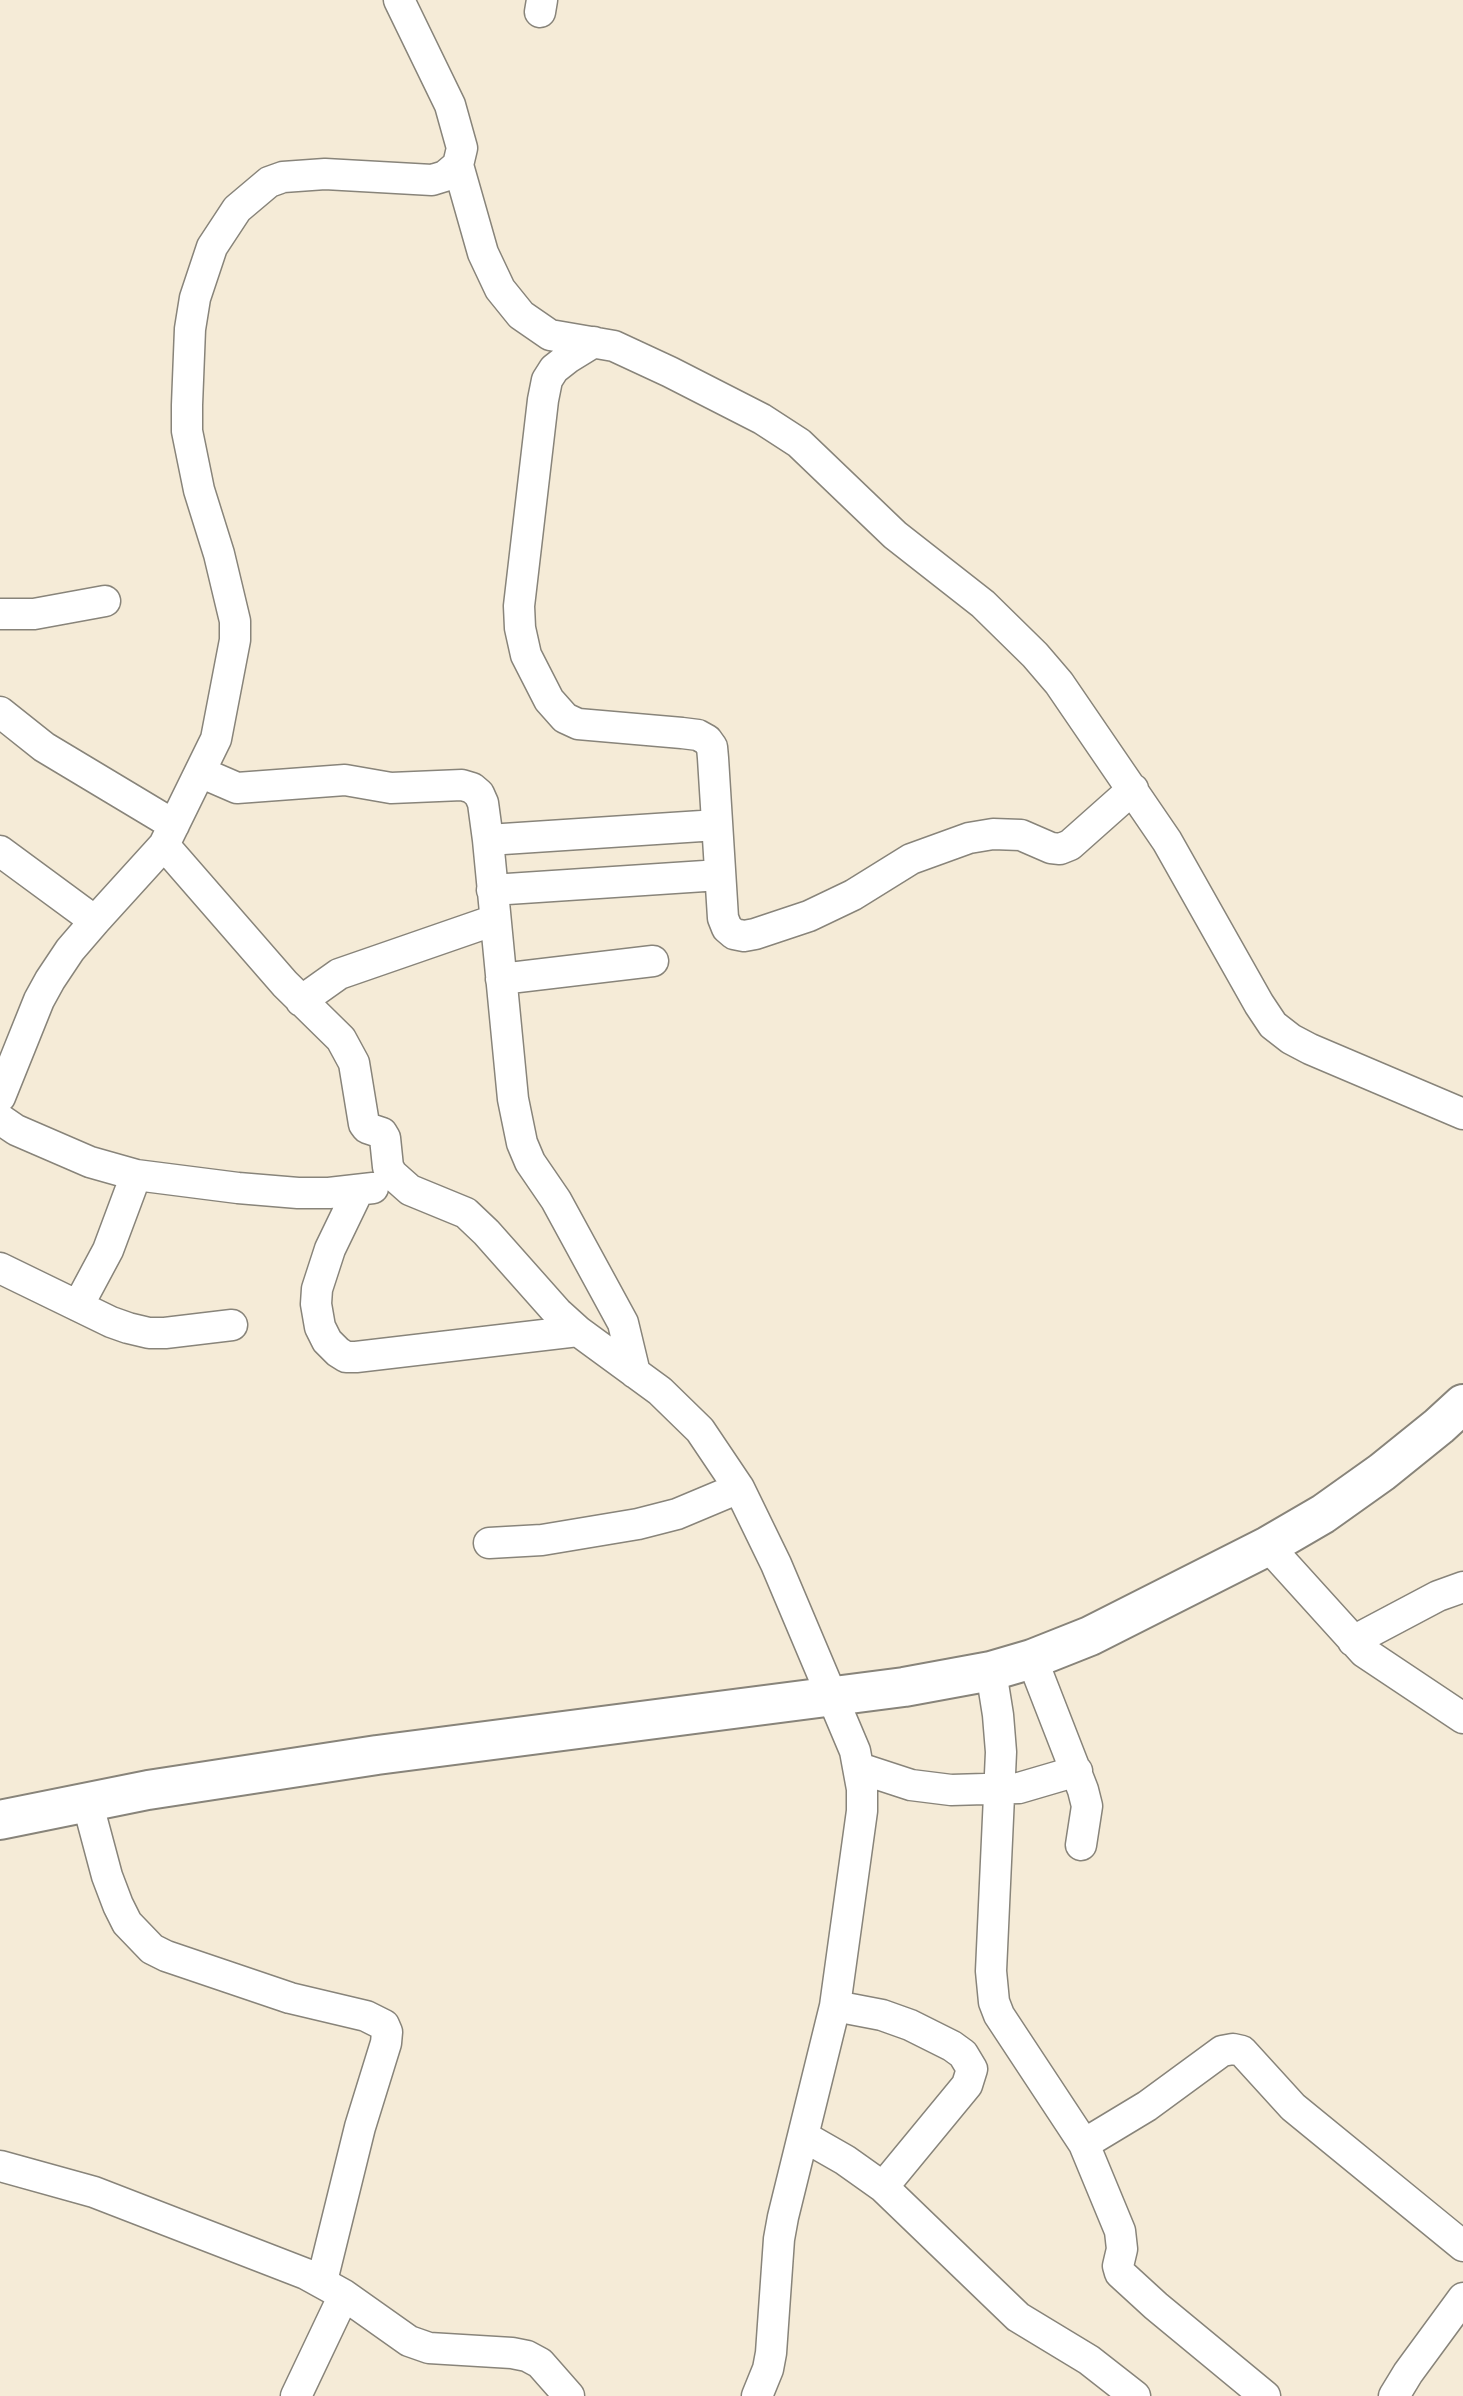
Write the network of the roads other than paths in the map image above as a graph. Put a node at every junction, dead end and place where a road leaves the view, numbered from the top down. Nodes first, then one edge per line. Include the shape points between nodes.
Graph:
1 (399, 0) edge
2 (458, 165) junction
3 (594, 342) junction
4 (105, 601) dead end
5 (0, 614) edge
6 (0, 712) edge
7 (200, 772) junction
8 (1133, 789) junction
9 (717, 825) junction
10 (169, 835) junction
11 (488, 840) junction
12 (0, 851) edge
13 (720, 876) junction
14 (492, 890) junction
15 (95, 920) junction
16 (495, 920) junction
17 (653, 961) dead end
18 (501, 979) junction
19 (301, 1001) junction
20 (0, 1097) edge
21 (1463, 1114) edge
22 (0, 1119) edge
23 (136, 1174) junction
24 (401, 1183) junction
25 (358, 1191) junction
26 (0, 1268) edge
27 (78, 1306) junction
28 (232, 1325) dead end
29 (578, 1331) junction
30 (635, 1373) junction
31 (1463, 1404) edge
32 (739, 1489) junction
33 (489, 1542) dead end
34 (1268, 1546) junction
35 (1463, 1587) edge
36 (1353, 1641) junction
37 (1032, 1659) junction
38 (991, 1671) junction
39 (831, 1696) junction
40 (1463, 1718) edge
41 (859, 1769) junction
42 (1077, 1771) junction
43 (1000, 1789) junction
44 (87, 1801) junction
45 (0, 1820) edge
46 (1082, 1845) dead end
47 (835, 2007) junction
48 (803, 2136) junction
49 (1084, 2144) junction
50 (0, 2166) edge
51 (883, 2187) junction
52 (1463, 2246) edge
53 (333, 2288) junction
54 (1463, 2298) edge
55 (296, 2396) edge
56 (569, 2396) edge
57 (757, 2396) edge
58 (1135, 2396) edge
59 (1265, 2396) edge
60 (1394, 2396) edge

1 - 2 street via 450,105 462,148
2 - 3 street via 483,253 500,289 521,315 550,335
2 - 7 street via 446,176 432,180 326,174 269,182 237,209 212,247 190,329 187,431 231,601 235,640 216,739
3 - 8 street via 614,346 670,372 799,443 895,535 983,604 1035,655
3 - 9 street via 554,369 543,400 519,606 526,655 549,700 565,718 578,724 682,733 707,740 712,747
4 - 5 street via 34,614
6 - 10 street
7 - 10 street
7 - 11 street via 237,788 327,779 391,788 462,785 472,788 483,803
8 - 13 street via 1060,849 1013,834 969,838 911,859 830,907 754,934 734,934 727,928
8 - 21 street via 1273,1025 1310,1049
9 - 11 street
9 - 13 street
10 - 15 street
10 - 19 street via 214,905
11 - 14 street
12 - 15 street
13 - 14 street
14 - 16 street
15 - 20 street via 44,990
16 - 18 street
16 - 19 street via 339,974
17 - 18 street
18 - 30 street via 522,1143 623,1323
19 - 24 street via 349,1051 364,1124 382,1133 388,1167
22 - 23 street via 77,1157
23 - 25 street via 298,1193
23 - 27 street via 108,1250
24 - 25 street
24 - 29 street via 466,1213
25 - 29 street via 317,1289 316,1317 338,1352 356,1357
26 - 27 street
27 - 28 street via 149,1333
29 - 30 street
30 - 32 street via 700,1430
31 - 34 main road via 1382,1472 1324,1514
32 - 33 street via 638,1524 541,1540
32 - 39 street
34 - 36 street
34 - 37 main road via 1101,1630
35 - 36 street
36 - 40 street via 1376,1662
37 - 38 main road
37 - 42 street
38 - 39 main road
38 - 43 street via 1000,1733
39 - 41 street
39 - 44 main road via 377,1755
41 - 43 street via 929,1788
41 - 47 street via 862,1811
42 - 43 street via 1036,1785
42 - 46 street via 1087,1806
43 - 49 street via 991,1971 994,2002
44 - 45 main road
44 - 53 street via 117,1906 152,1949 384,2025 386,2043 363,2118
47 - 48 street
47 - 51 street via 910,2025 953,2046 972,2069 967,2084
48 - 51 street
48 - 57 street via 779,2239 768,2369
49 - 52 street via 1147,2106 1222,2051 1242,2051 1293,2108
49 - 59 street via 1120,2231 1120,2273
50 - 53 street via 94,2192
51 - 58 street via 1018,2317 1089,2360
53 - 55 street
53 - 56 street via 409,2341 429,2348 527,2357 540,2363
54 - 60 street

